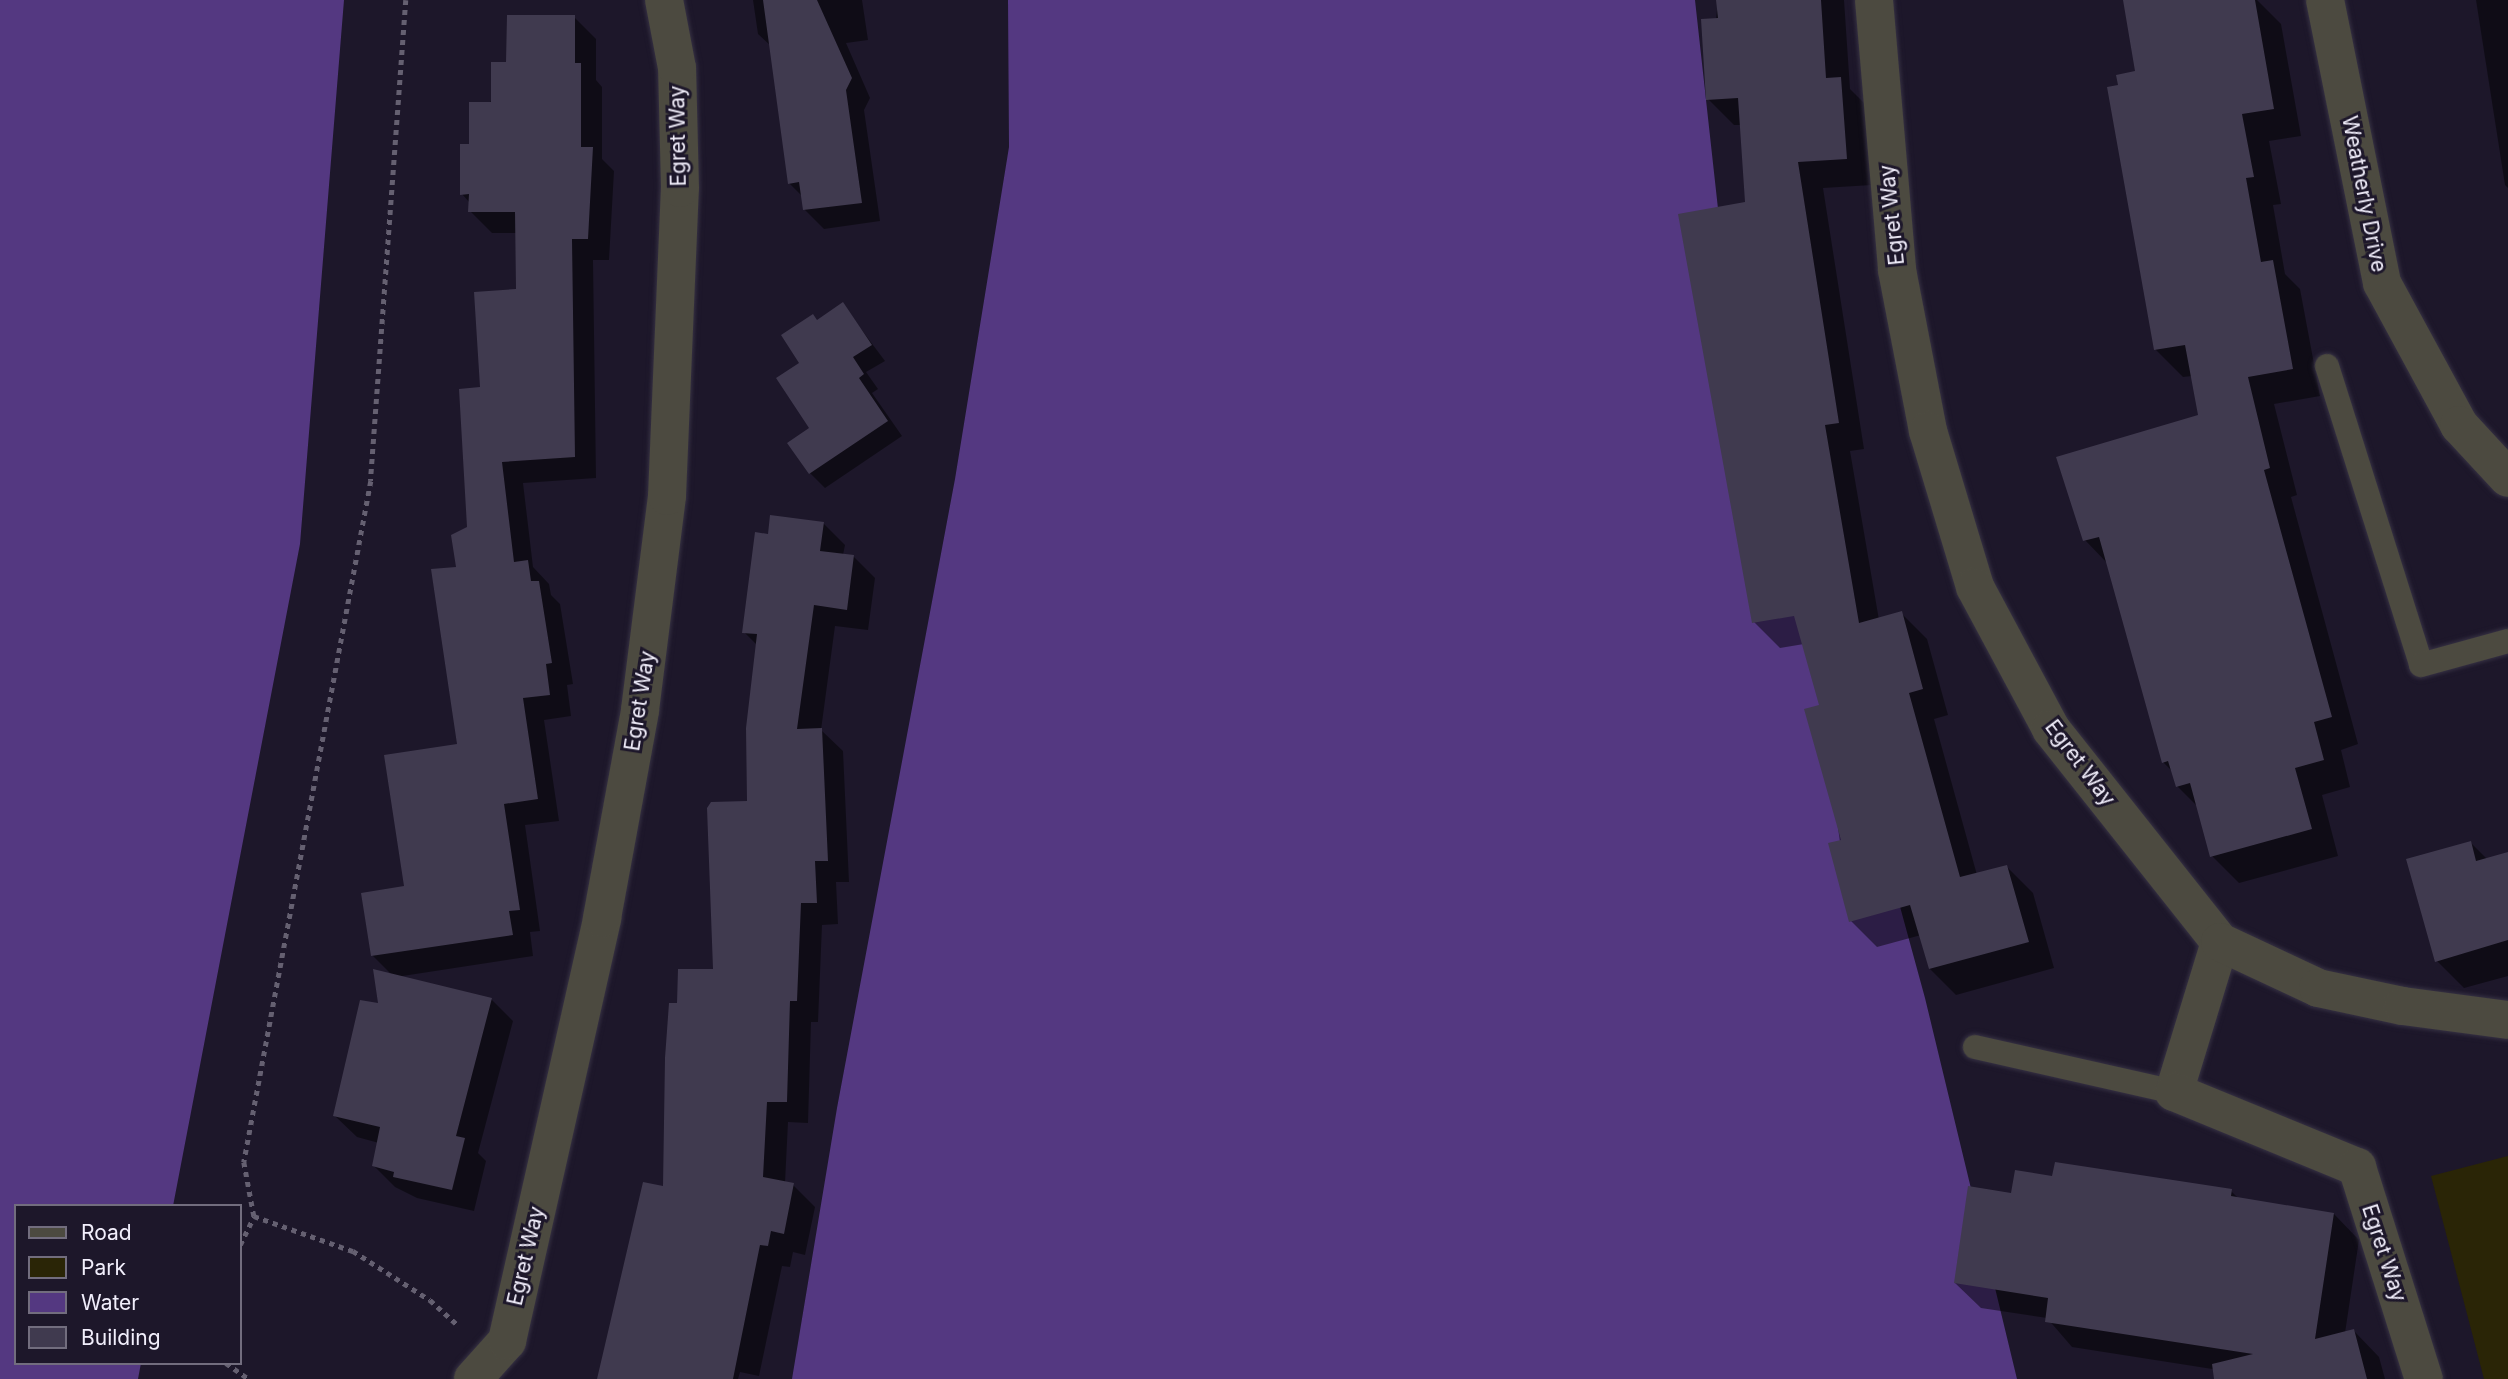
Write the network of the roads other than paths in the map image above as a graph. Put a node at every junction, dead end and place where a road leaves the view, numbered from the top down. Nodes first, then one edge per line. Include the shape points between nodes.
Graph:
1 (664, 0) edge
2 (1874, 0) edge
3 (2325, 0) edge
4 (2328, 366) dead end
5 (2508, 478) edge
6 (2508, 641) edge
7 (2220, 942) junction
8 (2508, 1020) edge
9 (1975, 1047) dead end
10 (2174, 1092) junction
11 (483, 1368) edge
12 (2424, 1379) edge

1 - 11 street, Egret Way via 677,68 680,188 666,509 640,710 602,918 507,1341
2 - 7 street, Egret Way via 1897,270 1928,431 1975,587 2051,729
3 - 5 street, Weatherly Drive via 2382,283 2459,425
4 - 6 lane via 2421,665
7 - 8 street via 2318,988 2403,1006
7 - 10 street
9 - 10 lane
10 - 12 street, Egret Way via 2357,1167

